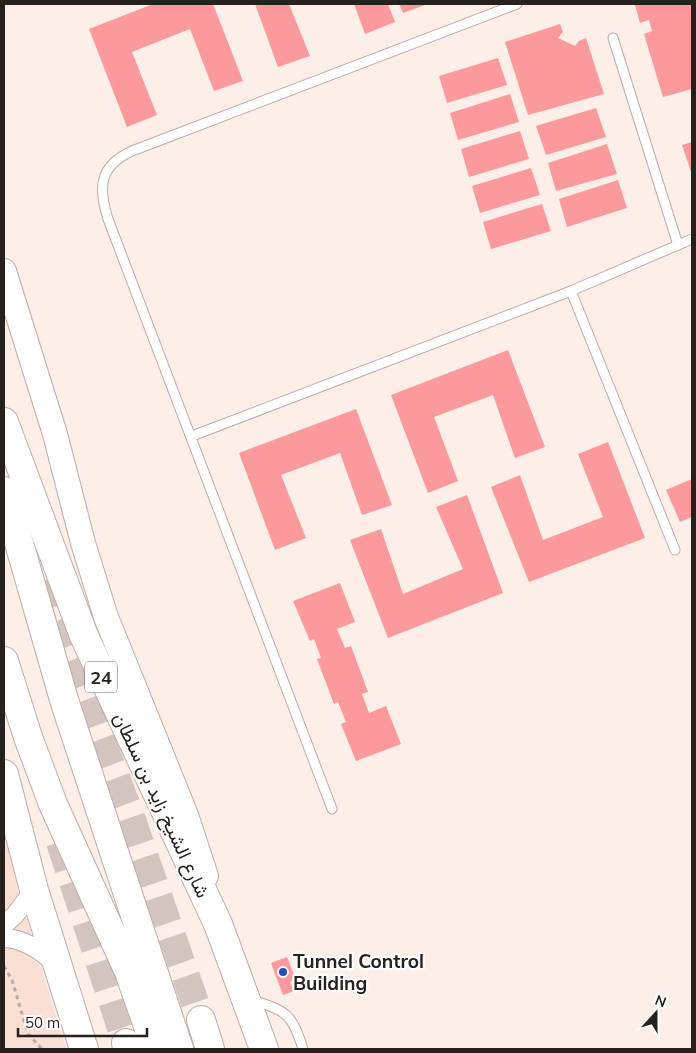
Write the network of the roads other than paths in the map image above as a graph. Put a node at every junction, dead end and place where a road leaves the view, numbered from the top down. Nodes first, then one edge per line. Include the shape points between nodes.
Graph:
1 (517, 4) edge
2 (613, 38) dead end
3 (692, 240) edge
4 (678, 245) junction
5 (4, 271) edge
6 (571, 291) junction
7 (4, 422) edge
8 (192, 436) junction
9 (4, 491) edge
10 (675, 550) dead end
11 (4, 661) edge
12 (5, 788) edge
13 (332, 809) dead end
14 (34, 890) junction
15 (218, 924) junction
16 (4, 925) edge
17 (4, 938) edge
18 (57, 966) junction
19 (245, 998) junction
20 (201, 1020) tunnel mouth
21 (84, 1049) edge
22 (156, 1049) edge
23 (178, 1049) edge
24 (210, 1049) edge
25 (264, 1049) edge
26 (304, 1049) edge

1 - 8 lane via 122,155 108,168 102,190 104,205
2 - 4 lane
3 - 4 lane
4 - 6 lane
5 - 15 main road via 55,434 94,580 119,654 186,814
6 - 8 lane
6 - 10 lane
7 - 15 main road, شارع الشيخ زايد بن سلطان / 24 via 84,636
8 - 13 lane
9 - 23 main road via 62,695
11 - 22 main road via 53,804 129,972
12 - 14 main road
14 - 16 street
14 - 18 main road
15 - 19 main road, شارع الشيخ زايد بن سلطان / 24
17 - 18 street via 29,944 45,953
18 - 21 main road
19 - 25 main road, شارع الشيخ زايد بن سلطان / 24
19 - 26 lane via 287,1014
20 - 24 main road

